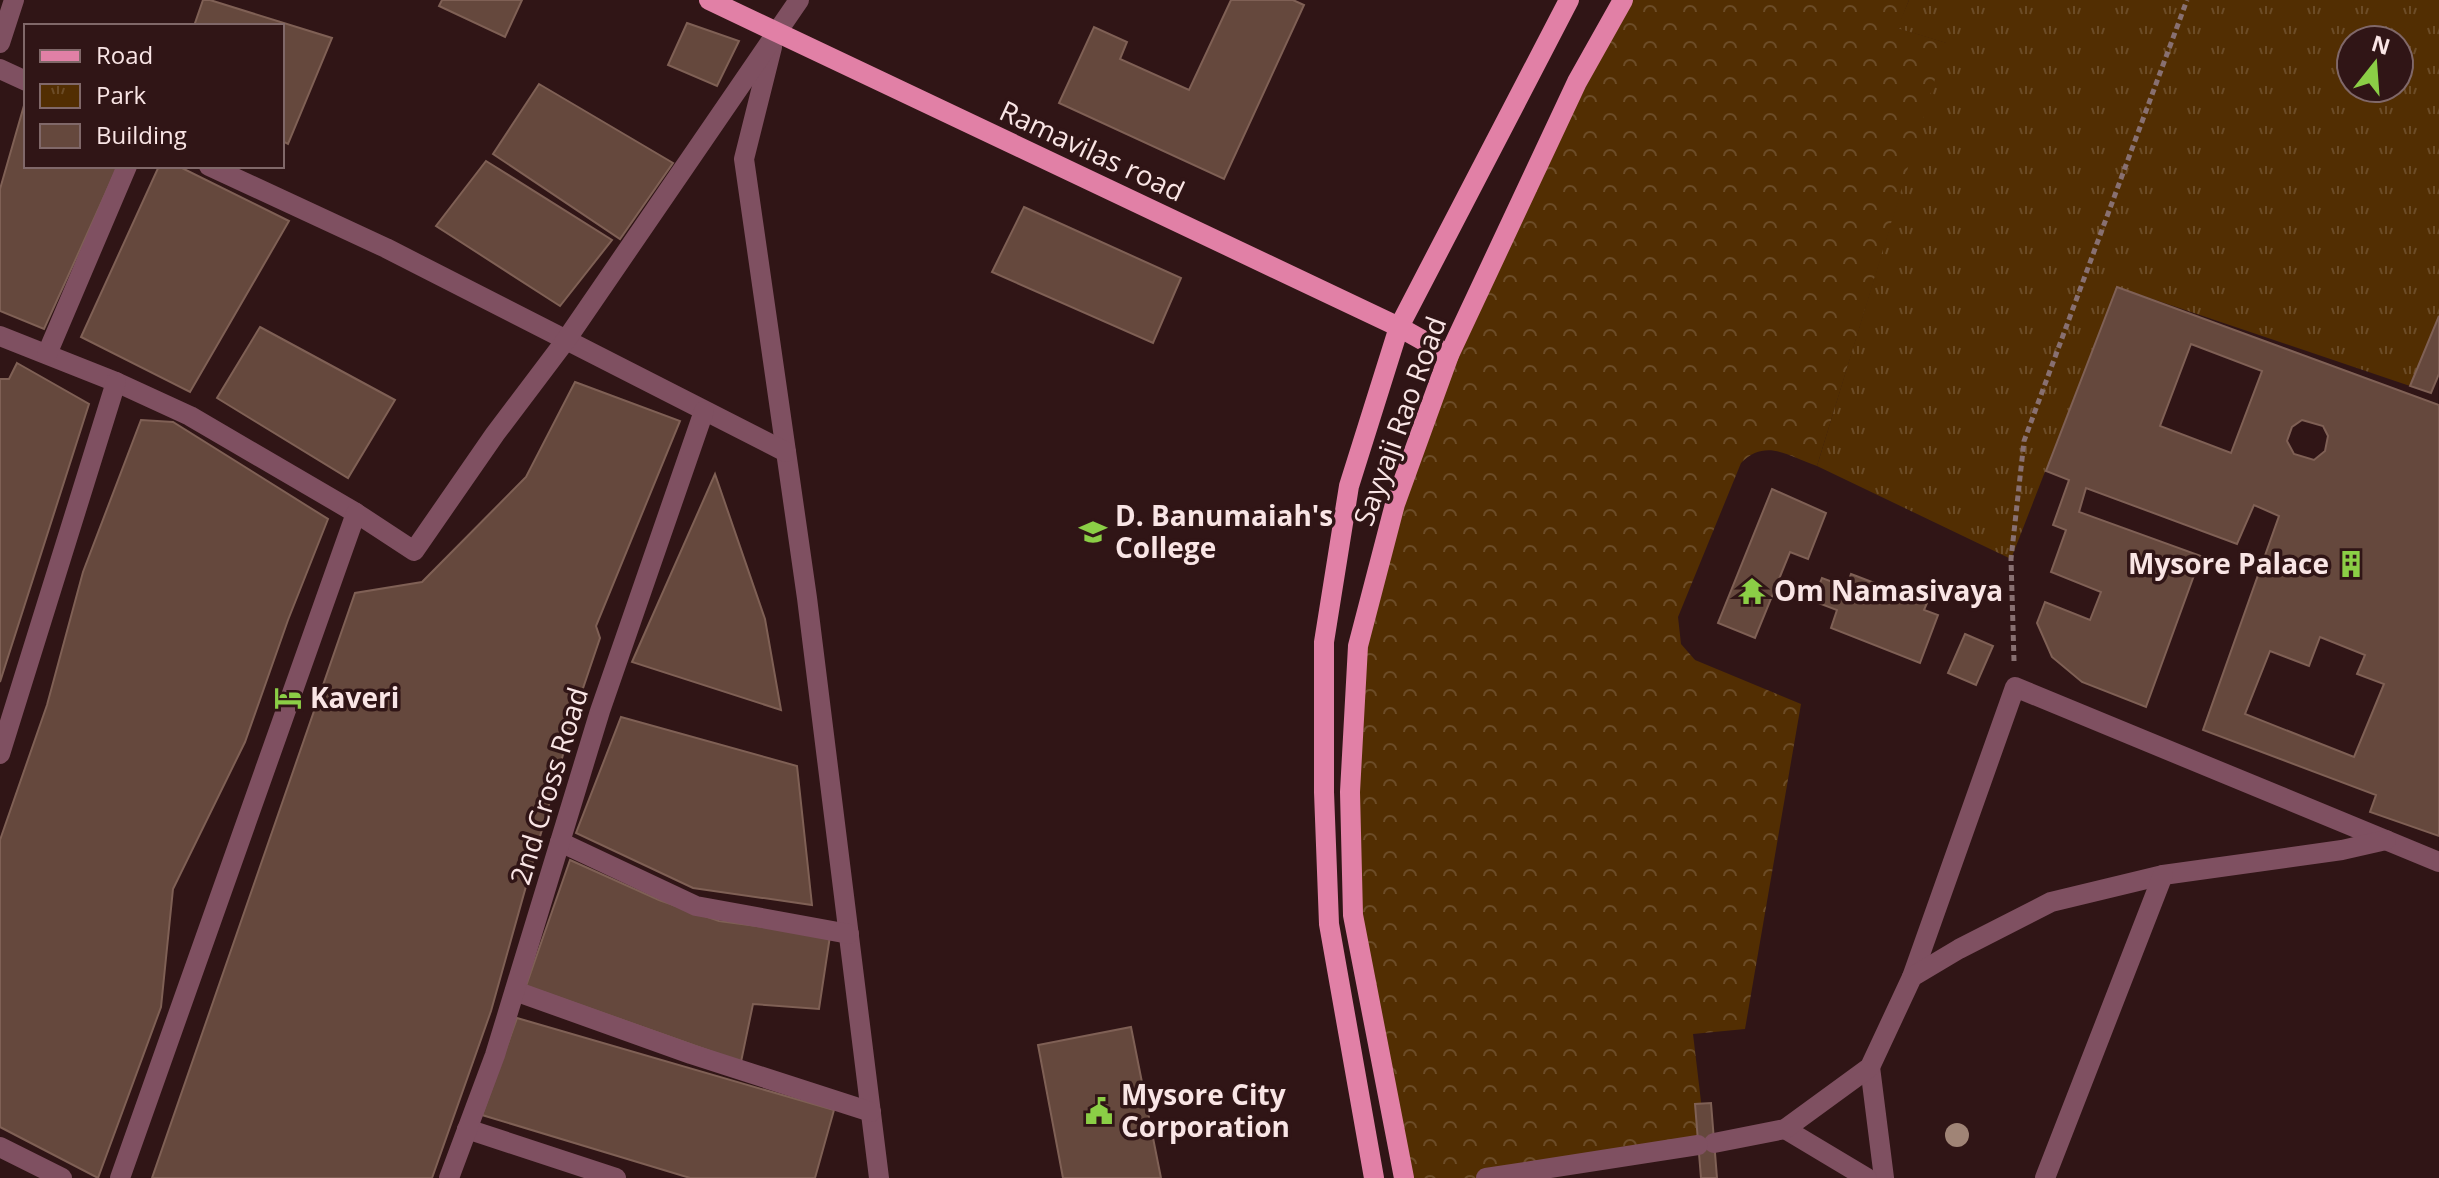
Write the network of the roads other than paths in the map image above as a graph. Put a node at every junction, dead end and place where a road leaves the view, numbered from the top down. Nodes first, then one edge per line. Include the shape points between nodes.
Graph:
1 (14, 0) edge
2 (709, 0) edge
3 (799, 0) edge
4 (1569, 0) edge
5 (1623, 0) edge
6 (775, 32) junction
7 (0, 43) edge
8 (0, 69) edge
9 (24, 80) edge
10 (126, 168) edge
11 (213, 168) edge
12 (1399, 327) junction
13 (0, 336) edge
14 (566, 340) junction
15 (47, 354) junction
16 (1449, 355) junction
17 (116, 382) junction
18 (704, 411) junction
19 (786, 452) junction
20 (356, 513) junction
21 (0, 754) edge
22 (2386, 840) junction
23 (560, 842) junction
24 (2439, 862) edge
25 (2163, 875) junction
26 (849, 934) junction
27 (1912, 977) junction
28 (515, 991) junction
29 (1870, 1067) junction
30 (871, 1112) junction
31 (467, 1129) junction
32 (1785, 1129) junction
33 (0, 1147) edge
34 (62, 1178) edge
35 (120, 1178) edge
36 (449, 1178) edge
37 (616, 1178) edge
38 (879, 1178) edge
39 (1374, 1178) edge
40 (1404, 1178) edge
41 (1486, 1178) edge
42 (1867, 1178) edge
43 (1884, 1178) edge
44 (2045, 1178) edge

1 - 7 street
2 - 6 main road, Ramavilas road
3 - 6 street
4 - 12 main road, Sayyaji Rao Road
5 - 16 main road, Sayyaji Rao Road via 1577,82
6 - 12 main road, Ramavilas road
6 - 14 street
6 - 19 street via 744,159
8 - 9 street
10 - 15 street
11 - 14 street
12 - 16 main road, Ramavilas road
12 - 39 main road, Sayyaji Rao Road via 1349,486 1324,642 1329,924
13 - 15 street
14 - 18 street
14 - 20 street via 414,551
15 - 17 street
16 - 40 main road, Sayyaji Rao Road via 1395,504 1358,646 1350,792 1353,915
17 - 20 street via 190,416
17 - 21 street
18 - 19 street
18 - 23 street, 2nd Cross Road
19 - 26 street
20 - 35 street
22 - 24 street
22 - 25 street
22 - 27 street via 2015,687
23 - 26 street via 696,906
23 - 28 street, 2nd Cross Road
25 - 27 street via 2051,902
25 - 44 street
26 - 30 street
27 - 29 street
28 - 30 street
28 - 31 street, 2nd Cross Road
29 - 32 street
29 - 43 street
30 - 38 street
31 - 36 street, 2nd Cross Road
31 - 37 street
32 - 41 street
32 - 42 street
33 - 34 street

